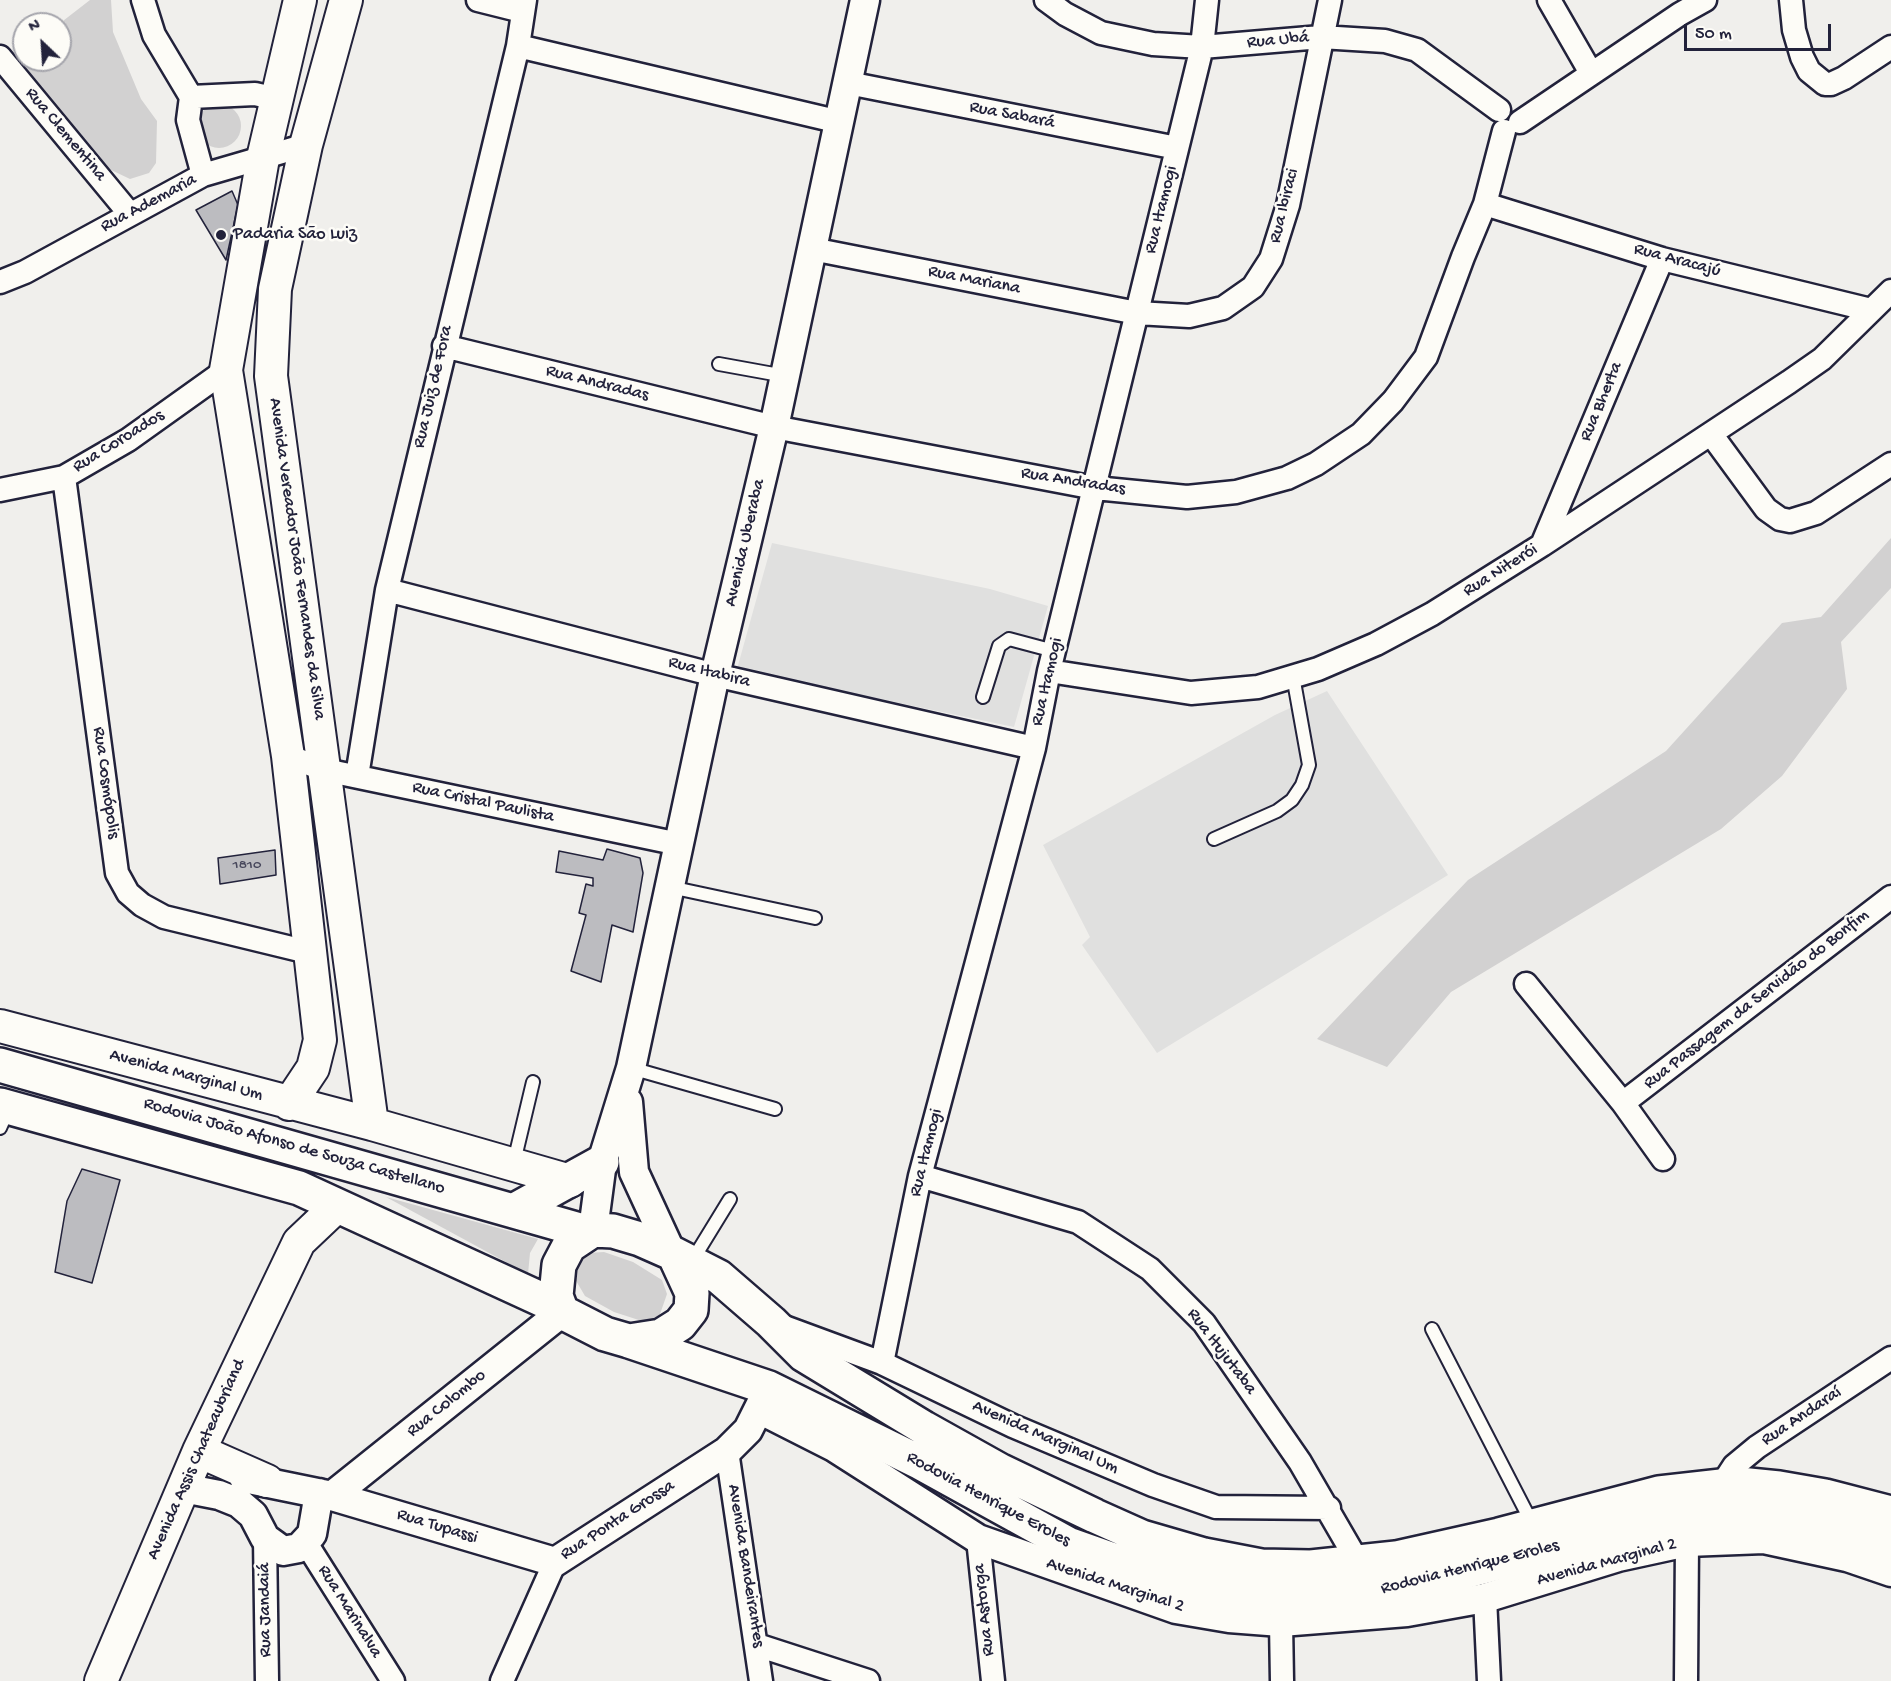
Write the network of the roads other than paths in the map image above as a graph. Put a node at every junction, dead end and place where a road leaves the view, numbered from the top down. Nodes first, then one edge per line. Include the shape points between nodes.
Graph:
1 (143, 0) edge
2 (300, 0) edge
3 (346, 0) edge
4 (478, 0) edge
5 (866, 0) edge
6 (1046, 0) edge
7 (1207, 0) edge
8 (1330, 0) edge
9 (1549, 0) edge
10 (1705, 0) edge
11 (1791, 0) edge
12 (524, 6) edge
13 (1321, 37) junction
14 (518, 46) junction
15 (1891, 47) edge
16 (1202, 48) junction
17 (0, 57) edge
18 (1591, 73) junction
19 (7, 76) edge
20 (848, 83) junction
21 (191, 98) junction
22 (277, 99) junction
23 (1508, 121) junction
24 (840, 122) junction
25 (306, 145) junction
26 (1177, 148) junction
27 (263, 158) junction
28 (203, 175) junction
29 (1485, 204) junction
30 (129, 213) junction
31 (812, 249) junction
32 (1662, 259) junction
33 (0, 282) edge
34 (1891, 291) edge
35 (1871, 310) junction
36 (1137, 313) junction
37 (444, 346) junction
38 (719, 364) dead end
39 (226, 370) junction
40 (785, 376) junction
41 (774, 427) junction
42 (1711, 434) junction
43 (1891, 464) edge
44 (64, 477) junction
45 (1095, 488) junction
46 (0, 490) edge
47 (1542, 545) junction
48 (387, 590) junction
49 (1052, 661) junction
50 (715, 675) junction
51 (1293, 676) junction
52 (983, 697) dead end
53 (1034, 748) junction
54 (288, 756) junction
55 (325, 770) junction
56 (357, 776) junction
57 (1214, 839) dead end
58 (679, 844) junction
59 (670, 887) junction
60 (1891, 897) edge
61 (815, 918) dead end
62 (312, 953) junction
63 (1526, 984) dead end
64 (0, 1026) edge
65 (0, 1065) edge
66 (629, 1077) junction
67 (533, 1082) dead end
68 (1623, 1103) junction
69 (289, 1104) junction
70 (775, 1109) dead end
71 (3, 1113) edge
72 (372, 1124) junction
73 (1663, 1159) dead end
74 (602, 1162) junction
75 (512, 1167) junction
76 (920, 1176) junction
77 (570, 1182) junction
78 (299, 1188) junction
79 (730, 1199) dead end
80 (337, 1206) junction
81 (515, 1210) junction
82 (590, 1231) junction
83 (299, 1242) junction
84 (679, 1255) junction
85 (560, 1309) junction
86 (771, 1322) junction
87 (1432, 1329) dead end
88 (629, 1341) junction
89 (1891, 1358) edge
90 (882, 1363) junction
91 (764, 1398) junction
92 (727, 1451) junction
93 (192, 1468) junction
94 (260, 1480) junction
95 (1721, 1486) junction
96 (325, 1495) junction
97 (244, 1508) junction
98 (1329, 1508) junction
99 (1891, 1514) edge
100 (1533, 1526) junction
101 (265, 1538) junction
102 (978, 1539) junction
103 (1687, 1542) junction
104 (1891, 1542) edge
105 (306, 1543) junction
106 (555, 1562) junction
107 (1358, 1562) junction
108 (1891, 1572) edge
109 (1485, 1598) junction
110 (1281, 1622) junction
111 (757, 1645) junction
112 (101, 1681) edge
113 (267, 1681) edge
114 (393, 1681) edge
115 (502, 1681) edge
116 (761, 1681) edge
117 (868, 1681) edge
118 (993, 1681) edge
119 (1282, 1681) edge
120 (1489, 1681) edge
121 (1686, 1681) edge

1 - 21 street via 154,35
2 - 22 main road, Avenida Vereador João Fernandes da Silva
3 - 25 main road, Avenida Vereador João Fernandes da Silva
4 - 12 street
5 - 20 street, Avenida Uberaba
6 - 16 street, Rua Ubá via 1101,33 1153,44
7 - 16 street, Rua Itamogi
8 - 13 street, Rua Ibiraci
9 - 18 street
10 - 18 street
11 - 15 street via 1802,57 1819,81 1831,84
12 - 14 street, Rua Juiz de Fora
13 - 16 street, Rua Ubá
13 - 23 street, Rua Ubá via 1385,41 1417,51
13 - 36 street, Rua Ibiraci via 1288,205 1271,258 1253,287 1223,308 1189,316
14 - 24 street
14 - 37 street, Rua Juiz de Fora
16 - 26 street, Rua Itamogi
17 - 19 street, Rua Clementina
18 - 23 street
19 - 30 street, Rua Clementina
20 - 24 street, Avenida Uberaba
20 - 26 street, Rua Sabará
21 - 22 street via 255,94
21 - 28 street via 188,120
22 - 27 main road, Avenida Vereador João Fernandes da Silva
23 - 29 street, Rua Andradas
24 - 31 street, Avenida Uberaba
25 - 27 street, Rua Ademaria
25 - 55 main road, Avenida Vereador João Fernandes da Silva via 275,289 271,376
26 - 36 street, Rua Itamogi
27 - 28 street, Rua Ademaria
27 - 39 main road, Avenida Vereador João Fernandes da Silva
28 - 30 street, Rua Ademaria
29 - 32 street, Rua Aracajú
29 - 45 street, Rua Andradas via 1426,357 1393,401 1361,434 1287,478 1236,492 1187,497
30 - 33 street, Rua Ademaria
31 - 36 street, Rua Mariana
31 - 40 street, Avenida Uberaba
32 - 35 street, Rua Aracajú
32 - 47 street, Rua Bherta
34 - 35 street, Rua Niterói
35 - 42 street, Rua Niterói via 1822,359
36 - 45 street, Rua Itamogi
37 - 41 street, Rua Andradas
37 - 48 street, Rua Juiz de Fora
38 - 40 lane
39 - 44 street, Rua Coroados via 128,440
39 - 54 main road, Avenida Vereador João Fernandes da Silva
40 - 41 street, Avenida Uberaba
41 - 45 street, Rua Andradas
41 - 50 street, Avenida Uberaba
42 - 43 street via 1766,509 1780,519 1803,519
42 - 47 street, Rua Niterói
44 - 46 street, Rua Coroados
44 - 62 street, Rua Cosmópolis via 117,873 128,893 164,917
45 - 49 street, Rua Itamogi
47 - 51 street, Rua Niterói via 1376,644
48 - 50 street, Rua Itabira
48 - 56 street, Rua Juiz de Fora
49 - 51 street, Rua Niterói via 1191,693 1258,687
49 - 52 lane via 1009,639 999,646
49 - 53 street, Rua Itamogi
50 - 53 street, Rua Itabira
50 - 58 street, Avenida Uberaba
51 - 57 lane via 1308,765 1302,785 1292,800 1277,811
53 - 76 street, Rua Itamogi
54 - 55 street, Rua Cristal Paulista
54 - 62 main road, Avenida Vereador João Fernandes da Silva
55 - 56 street, Rua Cristal Paulista
55 - 72 main road, Avenida Vereador João Fernandes da Silva
56 - 58 street, Rua Cristal Paulista
58 - 59 street, Avenida Uberaba
59 - 61 lane
59 - 66 street, Avenida Uberaba
60 - 68 street, Rua Passagem da Servidão do Bonfim
62 - 69 main road, Avenida Vereador João Fernandes da Silva via 320,1040 313,1068
63 - 68 street
64 - 69 main road, Avenida Marginal Um
65 - 81 main road, Rodovia João Afonso de Souza Castellano
66 - 70 lane
66 - 74 street, Avenida Uberaba
66 - 84 street, Avenida Uberaba via 634,1172
67 - 75 lane
68 - 73 street
69 - 72 main road, Avenida Marginal Um
71 - 78 main road, Rodovia João Afonso de Souza Castellano
72 - 75 main road, Avenida Marginal Um
74 - 77 main road
74 - 82 street, Avenida Uberaba
75 - 77 main road, Avenida Marginal Um
76 - 90 street, Rua Itamogi
76 - 98 street, Rua Itujutaba via 1078,1222 1150,1269 1204,1323
77 - 81 main road
78 - 80 main road, Rodovia João Afonso de Souza Castellano
78 - 83 main road, Avenida Assis Chateaubriand
79 - 84 lane
80 - 83 main road, Avenida Assis Chateaubriand
80 - 85 main road, Rodovia João Afonso de Souza Castellano
81 - 82 main road, Rodovia João Afonso de Souza Castellano
82 - 84 main road via 613,1231
82 - 85 main road via 569,1246 560,1265 556,1282
83 - 93 main road, Avenida Assis Chateaubriand
84 - 86 main road, Rodovia Henrique Eroles via 719,1277
84 - 88 main road via 692,1293 691,1310 680,1324 661,1336
85 - 88 main road via 605,1334
85 - 96 street, Rua Colombo
86 - 90 street, Avenida Marginal Um
86 - 107 main road, Rodovia Henrique Eroles via 804,1355 924,1428 1001,1472 1142,1537 1261,1566 1311,1567
87 - 100 lane
88 - 91 main road, Rodovia Henrique Eroles
89 - 95 street, Rua Andaraí via 1757,1447 1734,1466
90 - 98 street, Avenida Marginal Um via 1013,1426 1216,1507
91 - 92 street, Rua Ponta Grossa via 748,1430
91 - 102 street, Avenida Marginal 2
91 - 104 main road, Rodovia Henrique Eroles via 921,1464 1068,1544 1213,1590 1272,1598 1380,1592 1415,1586 1576,1542 1732,1514 1786,1517
92 - 106 street, Rua Ponta Grossa
92 - 111 street, Avenida Bandeirantes
93 - 94 main road
93 - 97 street via 219,1494
93 - 112 main road, Avenida Assis Chateaubriand
94 - 96 street, Rua Tupassi
94 - 97 street via 246,1493
95 - 99 main road, Rodovia Henrique Eroles via 1779,1488
95 - 100 main road, Rodovia Henrique Eroles via 1659,1493
96 - 105 street
96 - 106 street, Rua Tupassi
97 - 101 street via 253,1515
98 - 107 street, Rua Itujutaba
100 - 107 main road, Rodovia Henrique Eroles via 1396,1558
101 - 105 street via 283,1551
101 - 113 street, Rua Jandaiá
102 - 110 street, Avenida Marginal 2 via 1176,1609
102 - 118 street, Rua Astorga
103 - 108 street, Avenida Marginal 2 via 1764,1539 1847,1557
103 - 109 street, Avenida Marginal 2 via 1618,1557
103 - 121 street
105 - 114 street, Rua Marinalva
106 - 115 street, Rua Ponta Grossa
109 - 110 street, Avenida Marginal 2 via 1407,1612
109 - 120 street
110 - 119 street
111 - 116 street, Avenida Bandeirantes
111 - 117 street

